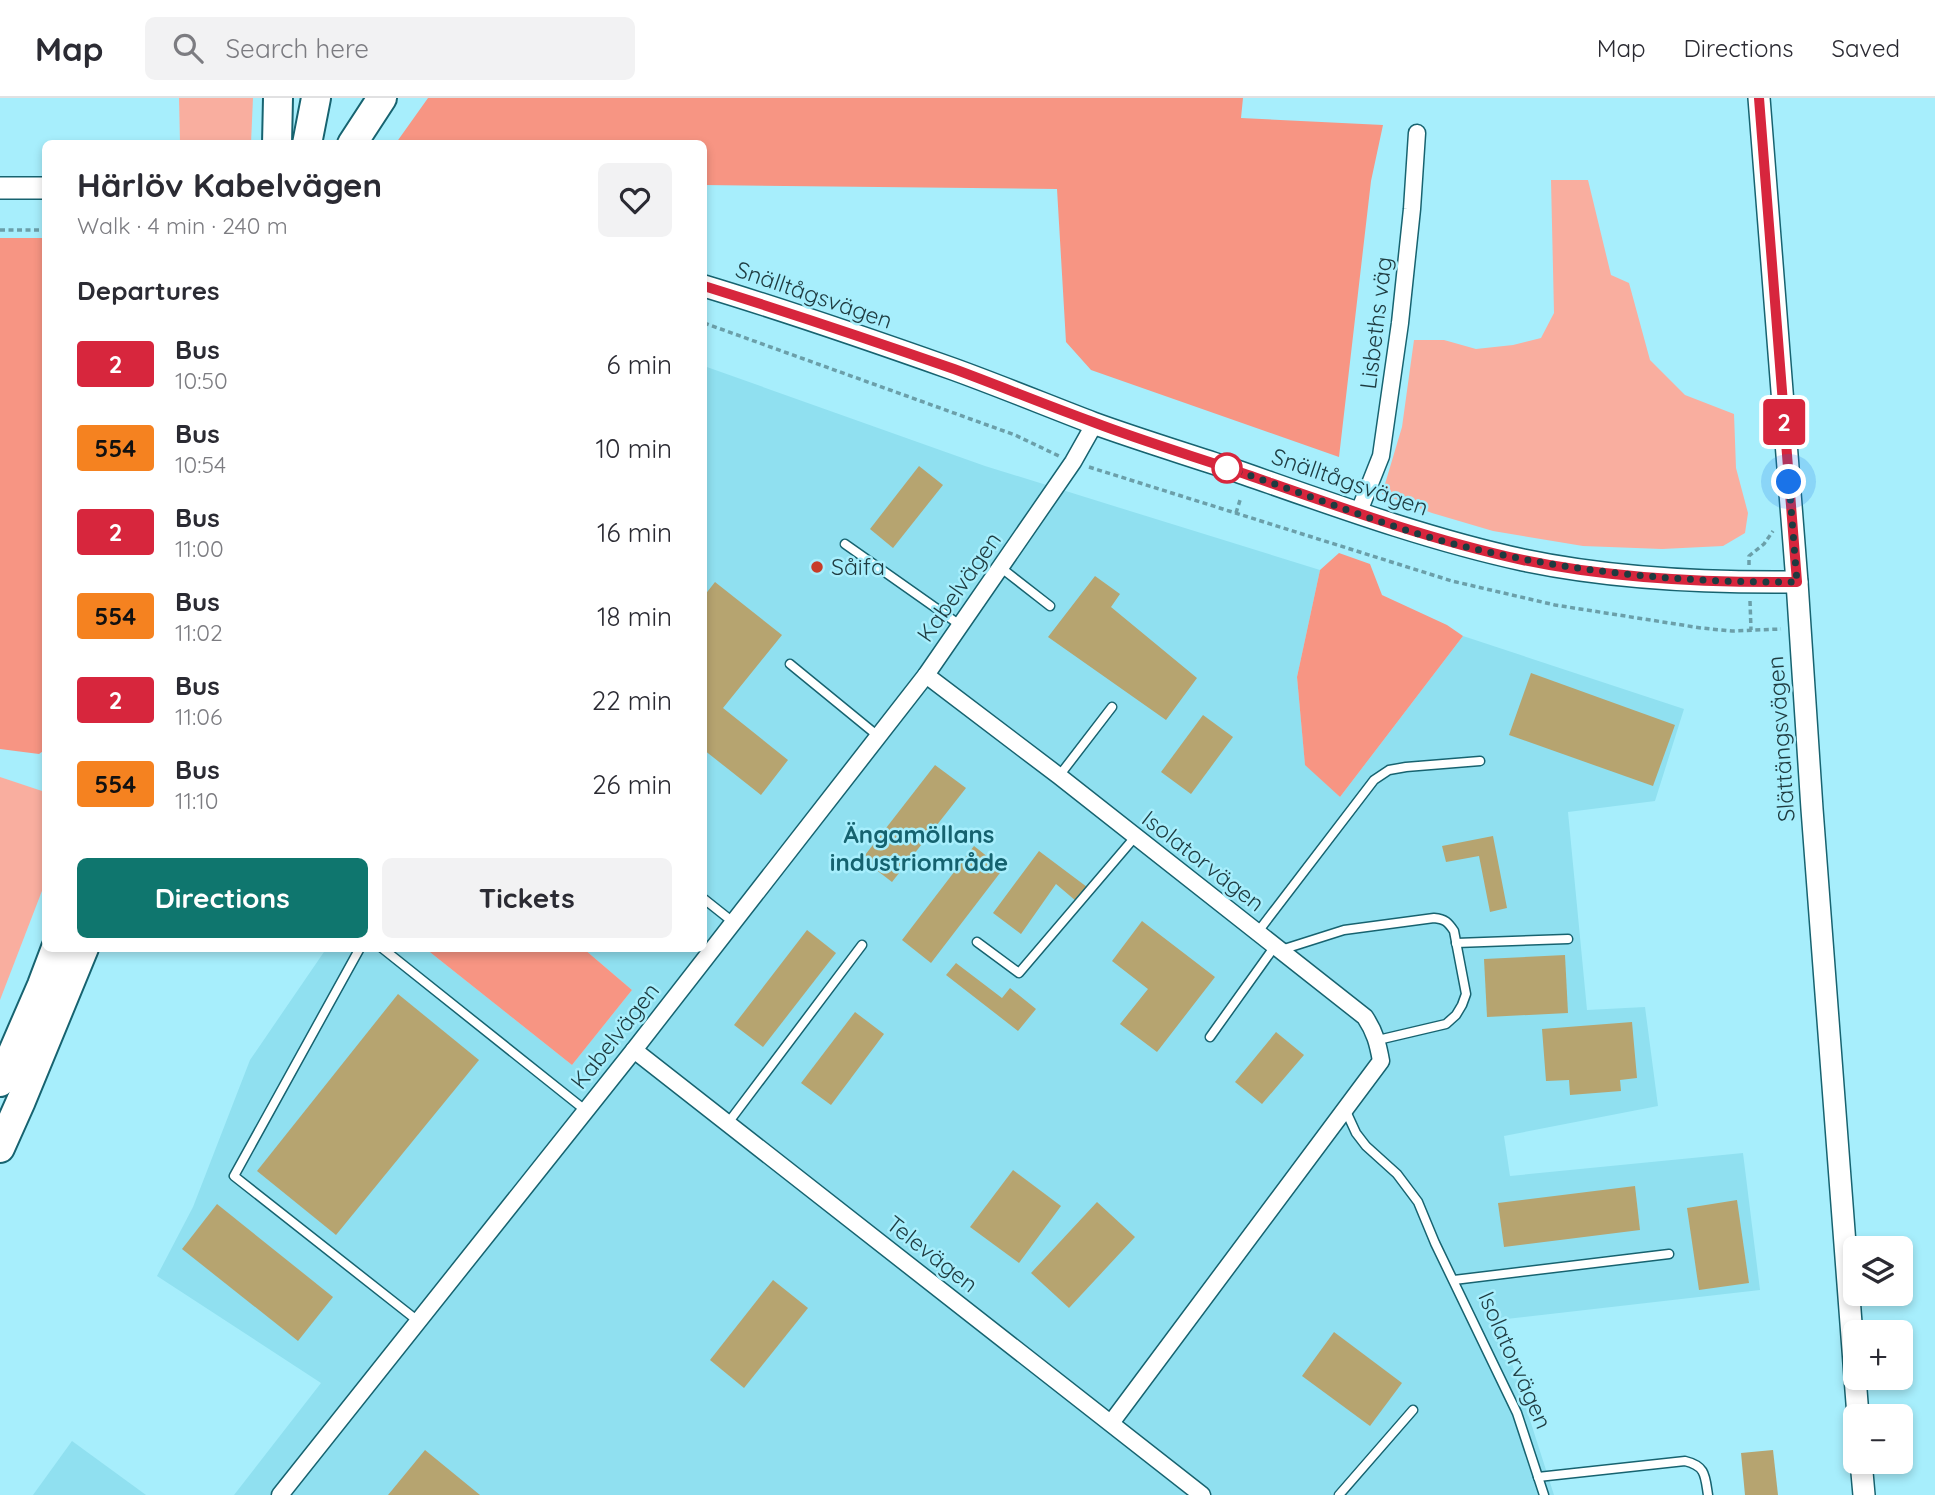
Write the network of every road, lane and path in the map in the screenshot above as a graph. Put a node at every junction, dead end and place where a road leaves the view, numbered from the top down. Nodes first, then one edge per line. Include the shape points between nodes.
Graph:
1 (278, 98) edge
2 (316, 98) edge
3 (382, 98) edge
4 (1759, 98) edge
5 (1417, 133) dead end
6 (276, 140) edge
7 (308, 140) edge
8 (355, 140) edge
9 (0, 188) edge
10 (42, 188) edge
11 (0, 230) edge
12 (42, 230) edge
13 (707, 287) edge
14 (707, 324) edge
15 (1095, 423) junction
16 (1073, 462) junction
17 (1241, 497) dead end
18 (1236, 513) junction
19 (1358, 514) junction
20 (845, 544) dead end
21 (1000, 568) junction
22 (1750, 582) junction
23 (1797, 582) junction
24 (1049, 606) dead end
25 (960, 625) junction
26 (1800, 627) junction
27 (1751, 630) junction
28 (790, 664) dead end
29 (926, 675) junction
30 (1112, 707) dead end
31 (878, 736) junction
32 (1480, 761) dead end
33 (1059, 776) junction
34 (1135, 836) junction
35 (707, 901) edge
36 (733, 922) junction
37 (1257, 933) junction
38 (1568, 939) dead end
39 (977, 942) dead end
40 (1456, 943) junction
41 (862, 945) dead end
42 (1278, 948) junction
43 (54, 952) edge
44 (82, 952) edge
45 (358, 952) edge
46 (387, 952) edge
47 (1210, 1037) dead end
48 (1378, 1040) junction
49 (634, 1050) junction
50 (0, 1082) edge
51 (585, 1110) junction
52 (1345, 1110) junction
53 (728, 1123) junction
54 (0, 1148) edge
55 (1669, 1254) dead end
56 (1454, 1280) junction
57 (1851, 1320) edge
58 (418, 1321) junction
59 (1413, 1410) dead end
60 (1111, 1423) junction
61 (1862, 1474) edge
62 (1538, 1477) junction
63 (280, 1495) edge
64 (1202, 1495) edge
65 (1339, 1495) edge
66 (1544, 1495) edge
67 (1708, 1495) edge
68 (1864, 1495) edge

1 - 6 highway
2 - 7 highway
3 - 8 highway
4 - 23 street, Slättängsvägen
5 - 19 street, Lisbeths väg via 1400,323 1381,456
9 - 10 street
11 - 12 path
13 - 15 street, Snälltågsvägen via 954,369
14 - 16 path via 1015,435
15 - 16 street, Kabelvägen
15 - 19 street, Snälltågsvägen
16 - 18 path
16 - 21 street, Kabelvägen
17 - 18 path
18 - 27 path via 1452,581 1555,605 1701,628
19 - 22 street, Snälltågsvägen via 1526,561 1605,573
20 - 25 lane
21 - 24 lane
21 - 25 street, Kabelvägen
22 - 23 street, Snälltågsvägen
22 - 27 path
23 - 26 street, Slättängsvägen
25 - 29 street, Kabelvägen
26 - 27 path
26 - 57 street, Slättängsvägen
28 - 31 lane
29 - 31 street, Kabelvägen
29 - 33 street, Isolatorvägen
30 - 33 lane
31 - 36 street, Kabelvägen
32 - 37 lane via 1406,767 1374,780
33 - 34 street, Isolatorvägen
34 - 37 street, Isolatorvägen
34 - 39 lane via 1019,973
35 - 36 lane
36 - 49 street, Kabelvägen
37 - 42 street, Isolatorvägen
38 - 40 lane
40 - 42 lane via 1449,923 1434,918 1344,930
40 - 48 lane via 1466,994 1456,1015 1446,1024
41 - 53 lane
42 - 47 lane
42 - 48 street, Isolatorvägen via 1365,1017
43 - 50 highway
44 - 54 highway
45 - 58 lane via 234,1175
46 - 51 lane
48 - 52 street via 1381,1061
49 - 51 street, Kabelvägen
49 - 53 street, Televägen
51 - 58 street, Kabelvägen
52 - 56 lane, Isolatorvägen via 1366,1146 1397,1174 1418,1202
52 - 60 street
53 - 60 street, Televägen
55 - 56 lane
56 - 62 lane, Isolatorvägen via 1517,1413
58 - 63 street, Kabelvägen
59 - 65 lane
60 - 64 street, Televägen
61 - 68 street
62 - 66 lane, Isolatorvägen
62 - 67 lane via 1685,1461 1702,1470

